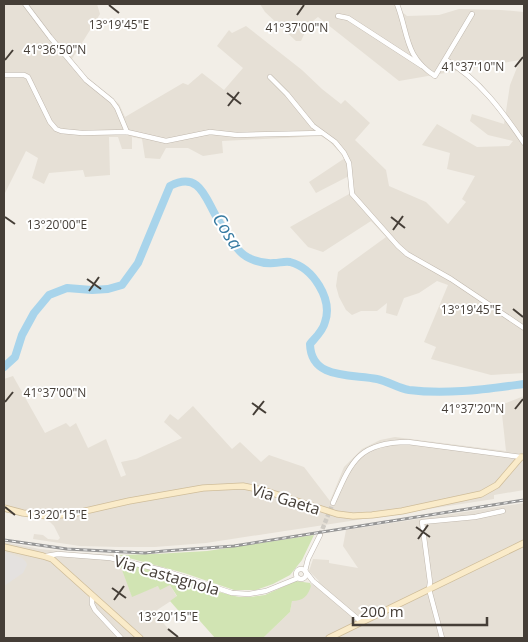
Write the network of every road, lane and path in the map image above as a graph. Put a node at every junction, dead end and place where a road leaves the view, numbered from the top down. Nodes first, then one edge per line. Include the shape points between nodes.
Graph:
1 (25, 4) edge
2 (397, 4) edge
3 (472, 14) dead end
4 (338, 16) dead end
5 (446, 60) junction
6 (423, 66) junction
7 (4, 75) edge
8 (270, 77) dead end
9 (127, 132) junction
10 (324, 133) junction
11 (524, 143) edge
12 (524, 328) edge
13 (523, 457) edge
14 (333, 504) tunnel mouth
15 (4, 508) edge
16 (503, 511) dead end
17 (320, 534) tunnel mouth
18 (524, 543) edge
19 (4, 547) edge
20 (46, 556) junction
21 (308, 558) junction
22 (305, 571) junction
23 (299, 574) junction
24 (313, 581) junction
25 (430, 589) junction
26 (92, 596) junction
27 (361, 623) junction
28 (121, 638) edge
29 (140, 638) edge
30 (330, 638) edge
31 (442, 638) edge

1 - 9 street via 86,80 112,101
2 - 6 street via 411,51
3 - 5 street
4 - 6 street via 348,18
5 - 6 street via 436,76
5 - 11 street via 484,91
7 - 9 street via 19,74 28,78 56,129 82,133
8 - 10 street via 313,126
9 - 10 street via 166,141 210,132 237,136
10 - 12 street via 350,163 352,194 398,246
13 - 14 street via 392,442 373,447 359,456 349,468
13 - 15 street, Via Gaeta via 497,485 481,494 372,515 337,514 243,486 203,488 72,514 48,516
16 - 25 street via 422,522
17 - 21 street
18 - 25 street
19 - 20 street
20 - 23 street, Via Castagnola via 118,559 232,593 266,591
20 - 26 street via 62,566
21 - 22 street
21 - 23 street
22 - 23 street
22 - 23 street via 305,576
22 - 24 street
23 - 24 street
24 - 27 street
25 - 27 street
25 - 31 street
26 - 28 street via 93,608
26 - 29 street
27 - 30 street

